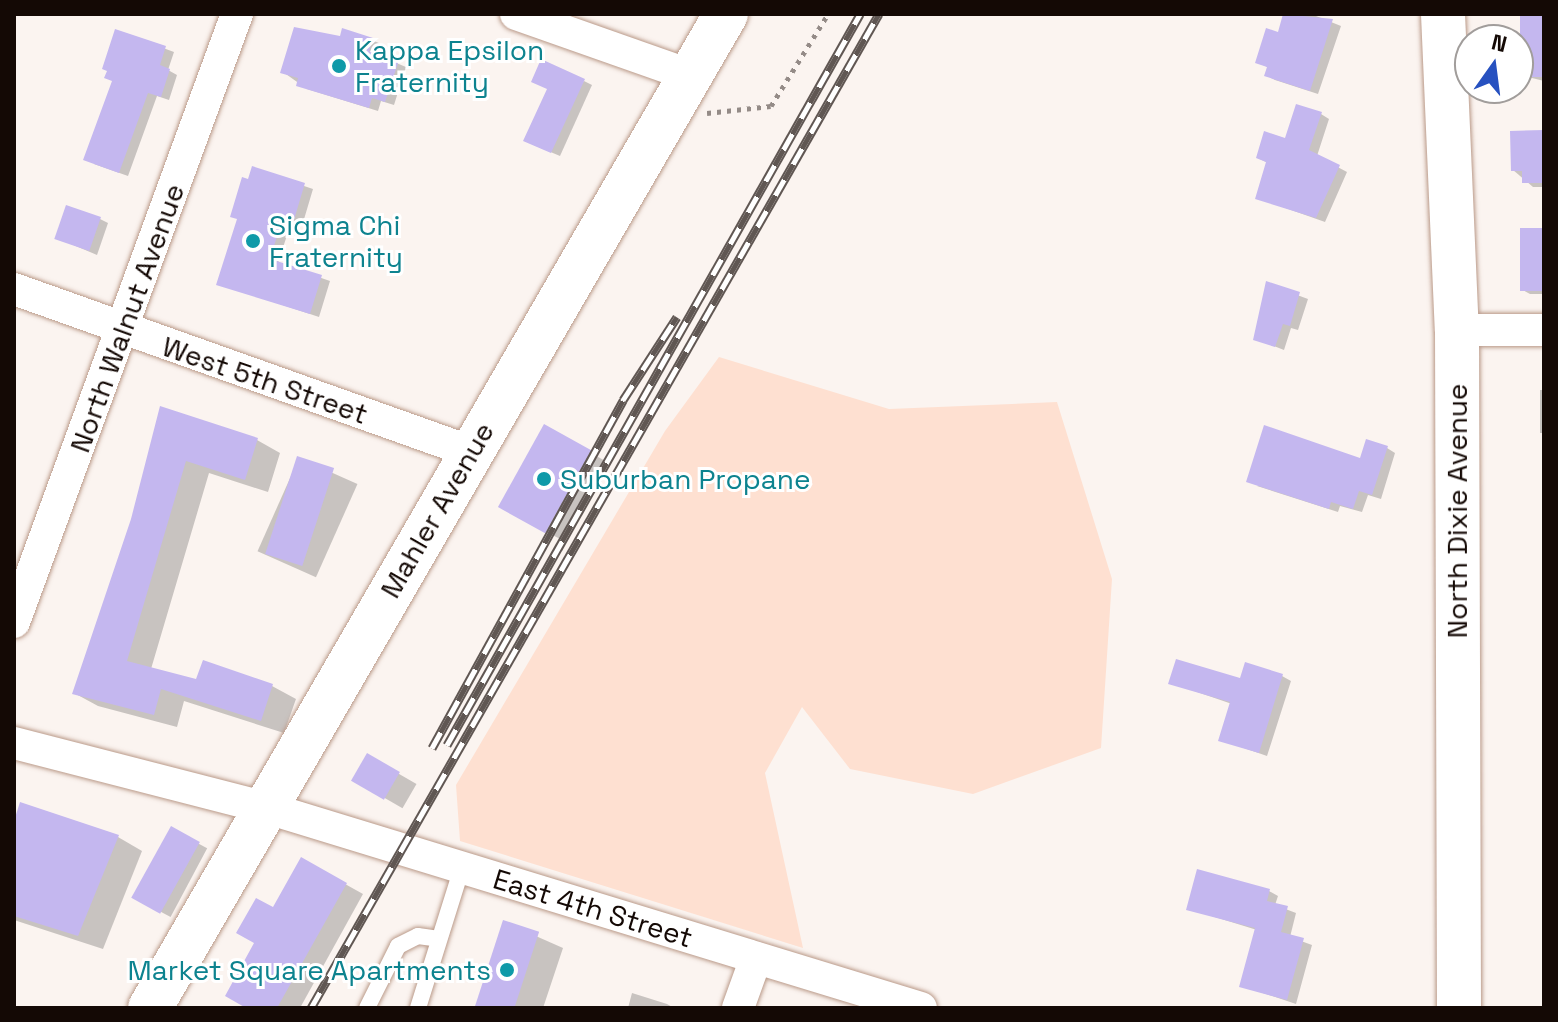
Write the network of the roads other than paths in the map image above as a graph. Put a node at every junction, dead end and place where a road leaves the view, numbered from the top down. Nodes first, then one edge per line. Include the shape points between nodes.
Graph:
1 (237, 14) edge
2 (516, 14) edge
3 (726, 14) edge
4 (1443, 14) edge
5 (692, 76) junction
6 (14, 289) edge
7 (124, 330) junction
8 (1457, 330) junction
9 (1544, 330) edge
10 (471, 452) junction
11 (14, 622) edge
12 (14, 743) edge
13 (264, 807) junction
14 (462, 868) junction
15 (439, 939) junction
16 (756, 958) junction
17 (150, 1008) edge
18 (367, 1008) edge
19 (418, 1008) edge
20 (738, 1008) edge
21 (921, 1008) edge
22 (1459, 1008) edge

1 - 7 street, North Walnut Avenue
2 - 5 street
3 - 5 street, Mahler Avenue
4 - 8 street, North Dixie Avenue
5 - 10 street, Mahler Avenue
6 - 7 street, West 5th Street
7 - 10 street, West 5th Street
7 - 11 street, North Walnut Avenue
8 - 9 street
8 - 22 street, North Dixie Avenue
10 - 13 street, Mahler Avenue
12 - 13 street, East 4th Street
13 - 14 street, East 4th Street
13 - 17 street, Mahler Avenue
14 - 15 lane
14 - 16 street, East 4th Street
15 - 18 lane via 418,936 398,946
15 - 19 lane
16 - 20 street
16 - 21 street, East 4th Street

